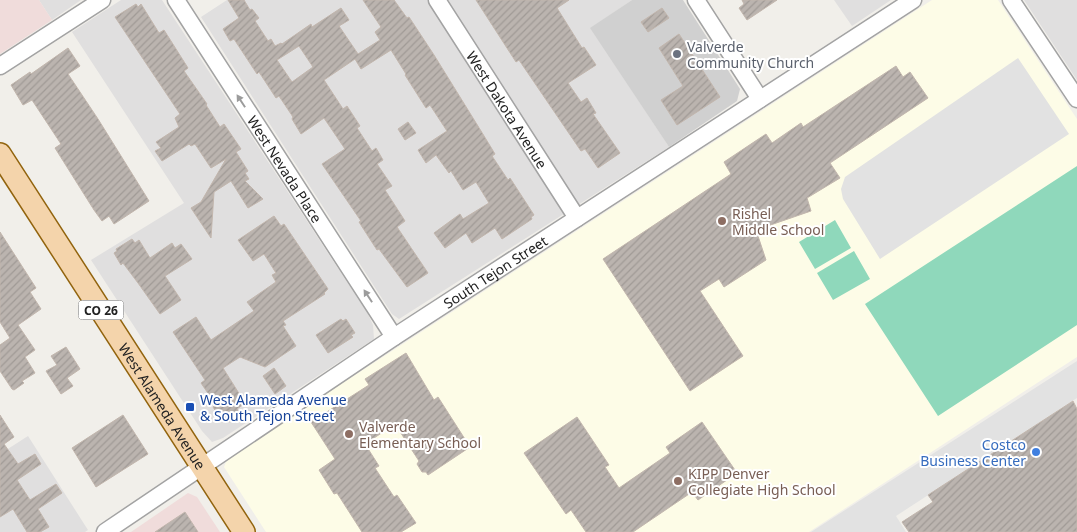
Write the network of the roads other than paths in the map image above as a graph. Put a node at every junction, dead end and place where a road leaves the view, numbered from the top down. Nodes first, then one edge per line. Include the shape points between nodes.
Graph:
1 (102, 0) edge
2 (176, 0) edge
3 (437, 0) edge
4 (696, 0) edge
5 (913, 0) edge
6 (1011, 0) edge
7 (0, 66) edge
8 (760, 99) junction
9 (1077, 100) edge
10 (0, 154) edge
11 (577, 218) junction
12 (394, 337) junction
13 (202, 466) junction
14 (105, 532) edge
15 (244, 532) edge

1 - 7 street
12 -> 2 street, West Nevada Place
3 - 11 street, West Dakota Avenue
4 - 8 street
5 - 8 street, South Tejon Street
6 - 9 street
8 - 11 street, South Tejon Street
10 - 13 main road, West Alameda Avenue / CO 26
11 - 12 street, South Tejon Street
12 - 13 street, South Tejon Street
13 - 14 street, South Tejon Street
13 - 15 main road, West Alameda Avenue / CO 26

